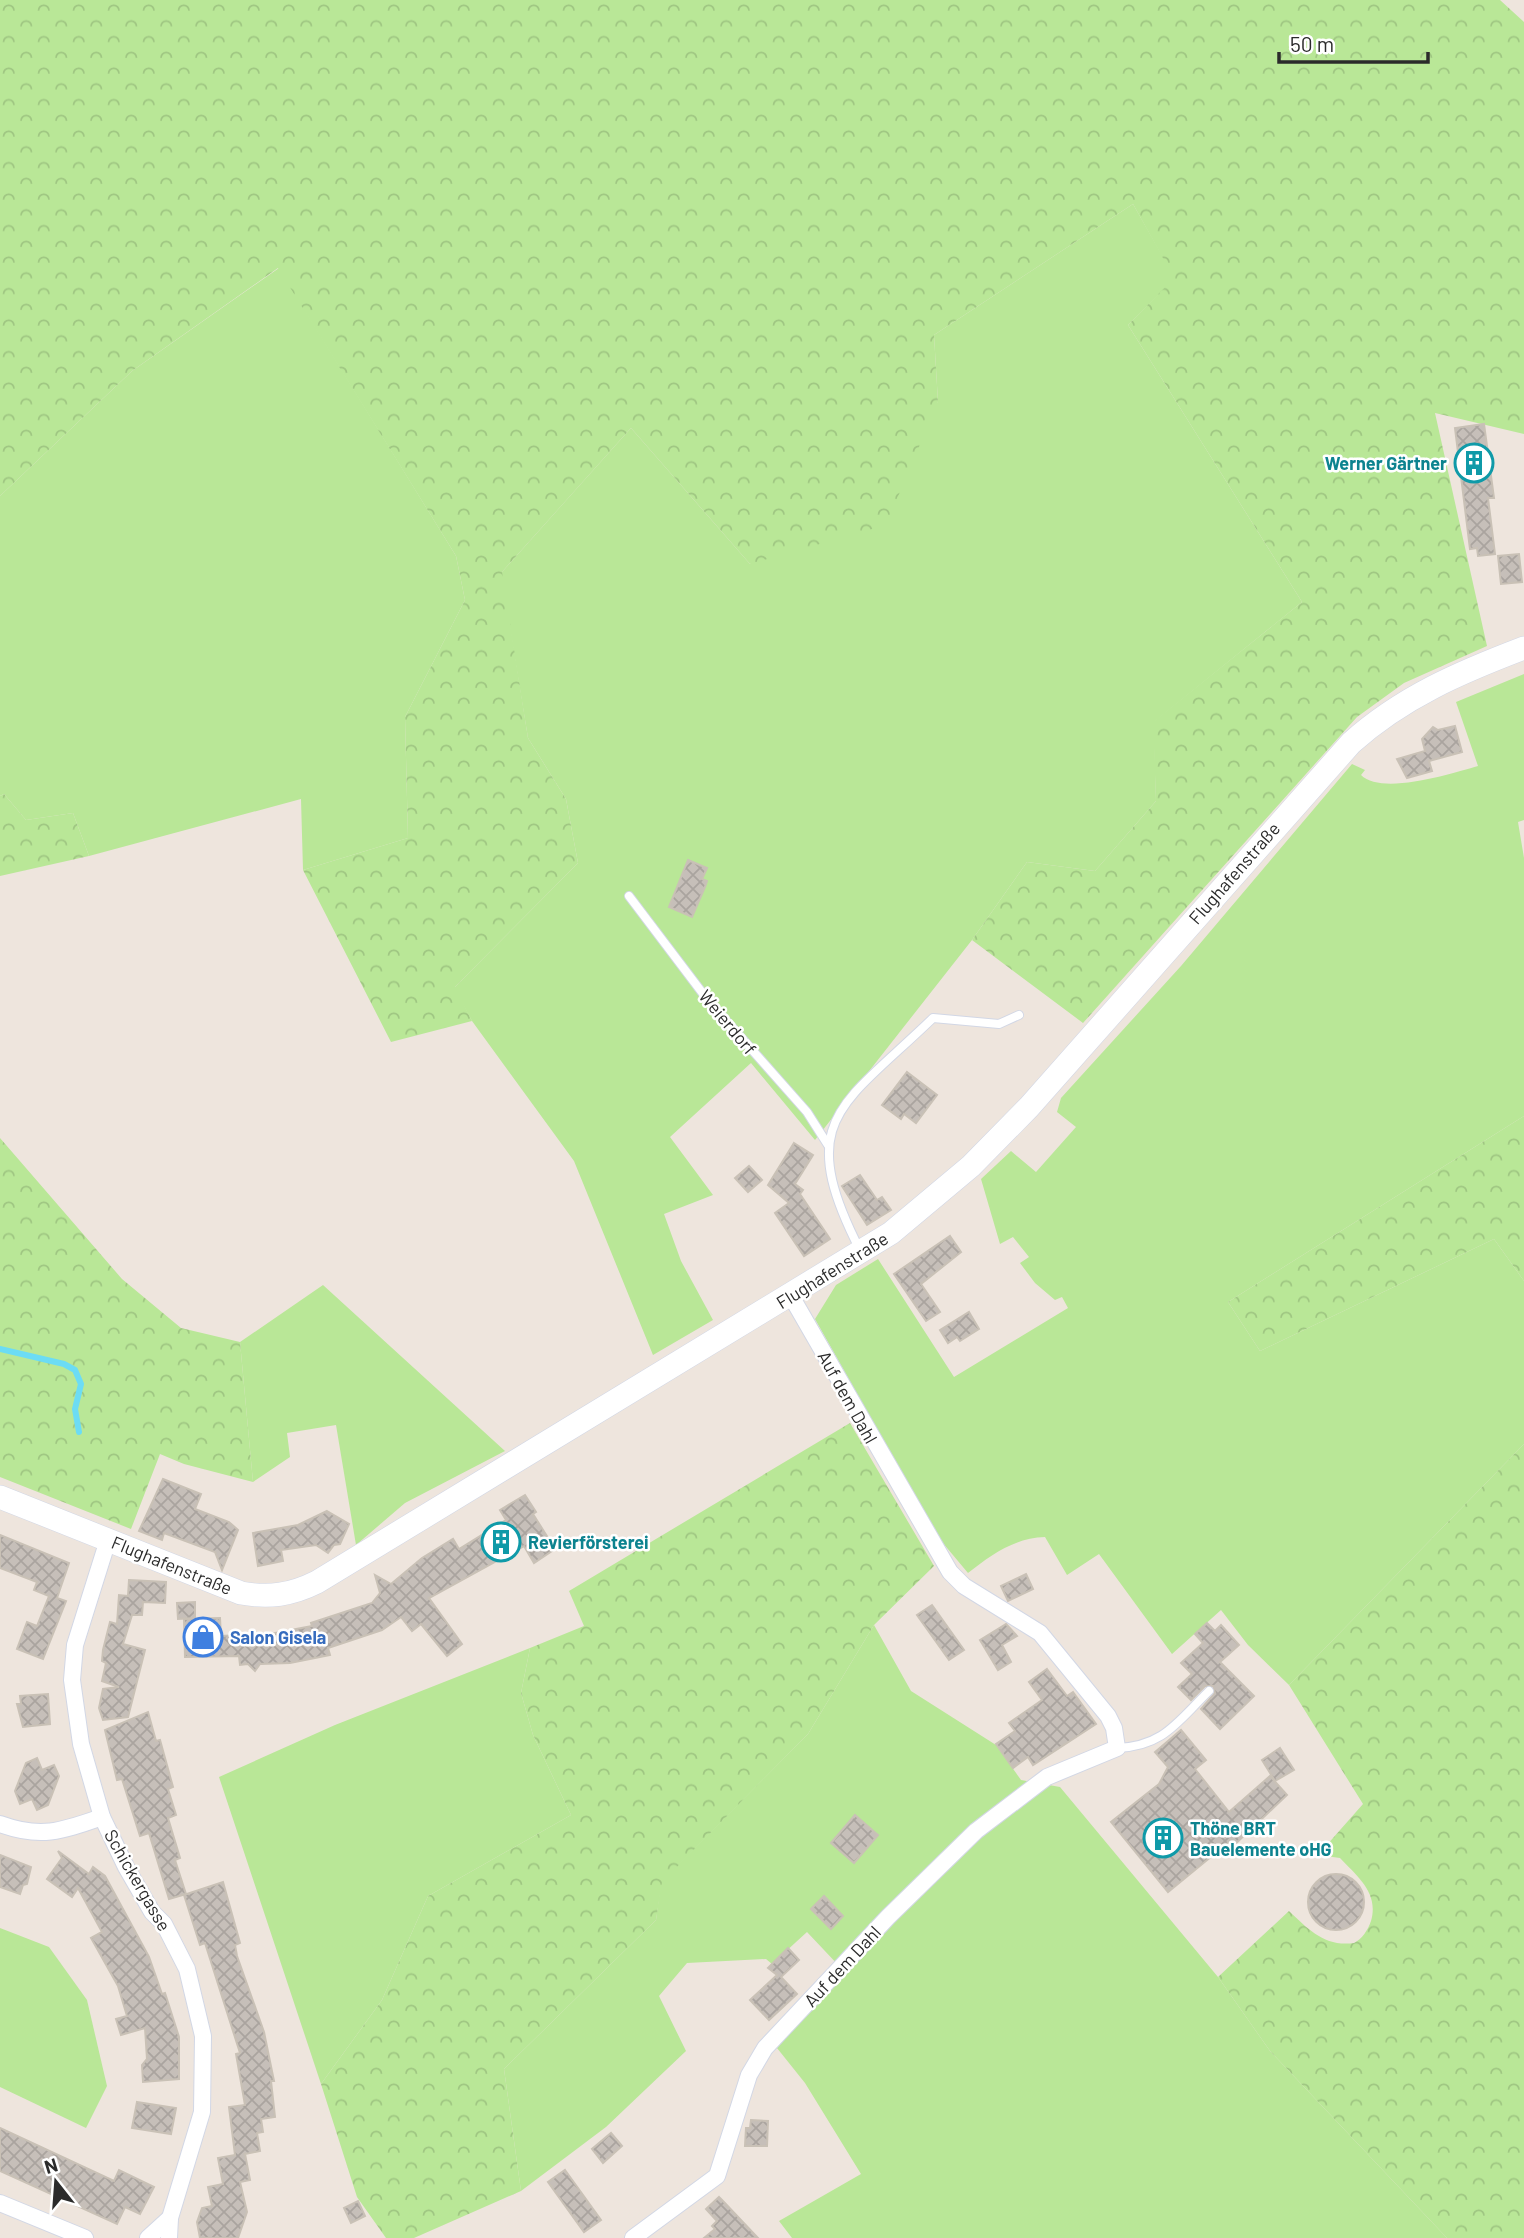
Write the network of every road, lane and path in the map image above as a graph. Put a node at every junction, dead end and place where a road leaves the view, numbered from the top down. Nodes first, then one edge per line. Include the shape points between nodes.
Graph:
1 (1524, 648) edge
2 (629, 896) dead end
3 (1019, 1015) dead end
4 (828, 1145) junction
5 (862, 1253) junction
6 (791, 1296) junction
7 (0, 1497) edge
8 (108, 1540) junction
9 (1209, 1691) dead end
10 (1117, 1748) junction
11 (102, 1817) junction
12 (0, 1824) edge
13 (0, 2203) edge
14 (170, 2218) junction
15 (85, 2238) edge
16 (148, 2238) edge
17 (169, 2238) edge
18 (633, 2238) edge

1 - 5 main road, Flughafenstraße via 1424,690 1364,731 1029,1107 936,1197
2 - 4 lane, Weierdorf via 707,999 807,1112
3 - 4 lane, Weierdorf via 999,1024 933,1018 850,1097 836,1116
4 - 5 lane, Weierdorf via 831,1182
5 - 6 main road, Flughafenstraße
6 - 8 main road, Flughafenstraße via 299,1592 261,1597 241,1593
6 - 10 street, Auf dem Dahl via 950,1572 964,1586 1040,1633 1108,1716
7 - 8 main road, Flughafenstraße
8 - 11 street, Schickergasse via 75,1645 72,1680 81,1744
9 - 10 lane, Auf dem Dahl via 1157,1740 1142,1747
10 - 18 street, Auf dem Dahl via 1047,1777 975,1831 888,1917 765,2048 748,2075 717,2176
11 - 12 street via 50,1833 34,1834
11 - 14 street, Schickergasse via 187,1969 203,2036 202,2112
13 - 15 street
14 - 16 street
14 - 17 street, Schickergasse

